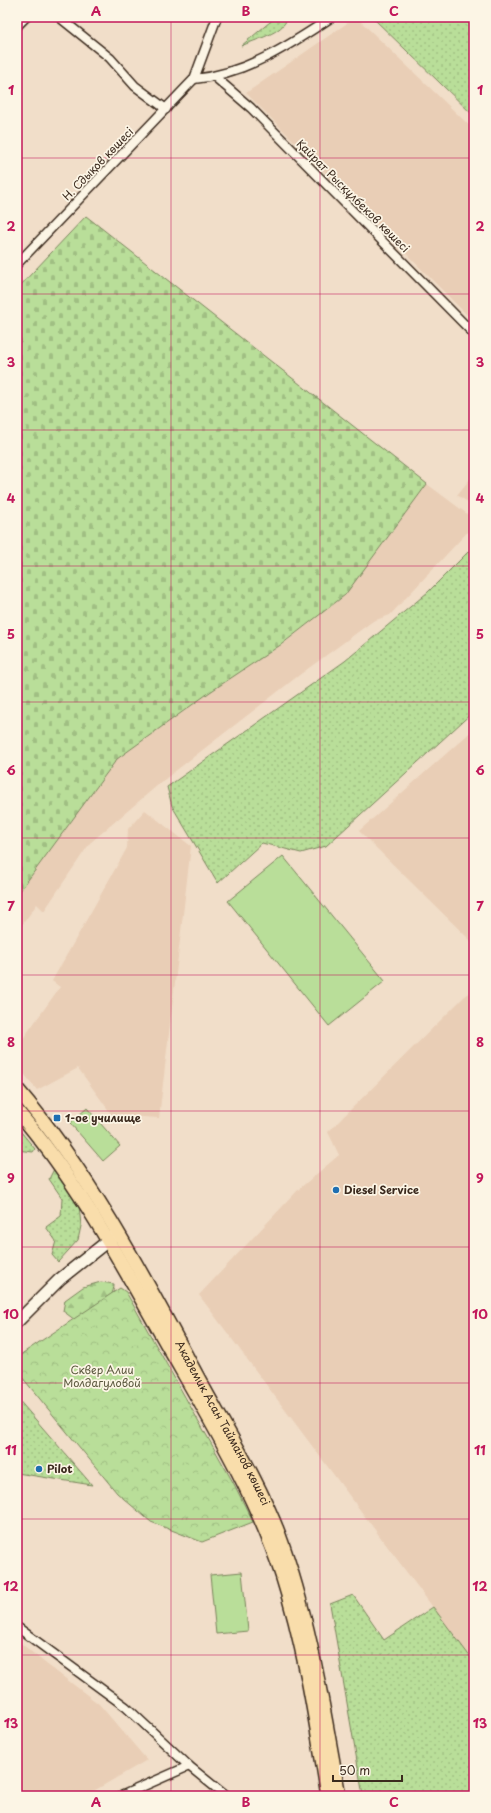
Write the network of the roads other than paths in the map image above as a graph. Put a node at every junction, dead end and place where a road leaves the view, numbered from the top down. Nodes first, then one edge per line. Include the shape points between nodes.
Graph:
1 (26, 17) edge
2 (59, 17) edge
3 (217, 17) edge
4 (332, 17) edge
5 (17, 26) edge
6 (215, 77) junction
7 (194, 79) junction
8 (166, 109) junction
9 (17, 264) edge
10 (474, 334) edge
11 (17, 1089) edge
12 (17, 1111) edge
13 (112, 1237) junction
14 (17, 1322) edge
15 (17, 1627) edge
16 (189, 1766) junction
17 (121, 1796) edge
18 (226, 1796) edge
19 (328, 1796) edge
20 (339, 1796) edge

1 - 5 street
2 - 8 street via 110,58 135,86
3 - 7 street
4 - 6 street via 271,55
6 - 7 street
6 - 10 street, Қайрат Рысқұлбеков көшесі via 251,108
7 - 8 street, Н. Сдықов көшесі
8 - 9 street, Н. Сдықов көшесі
11 - 13 main road, Академик Асан Тайманов көшесі via 62,1146 90,1187
12 - 13 main road, Академик Асан Тайманов көшесі
13 - 14 main road via 60,1279
13 - 19 main road, Академик Асан Тайманов көшесі via 131,1280 246,1487 269,1539 292,1608
13 - 20 main road, Академик Асан Тайманов көшесі via 267,1505 291,1571 308,1632
15 - 16 street via 126,1706
16 - 17 street
16 - 18 street

